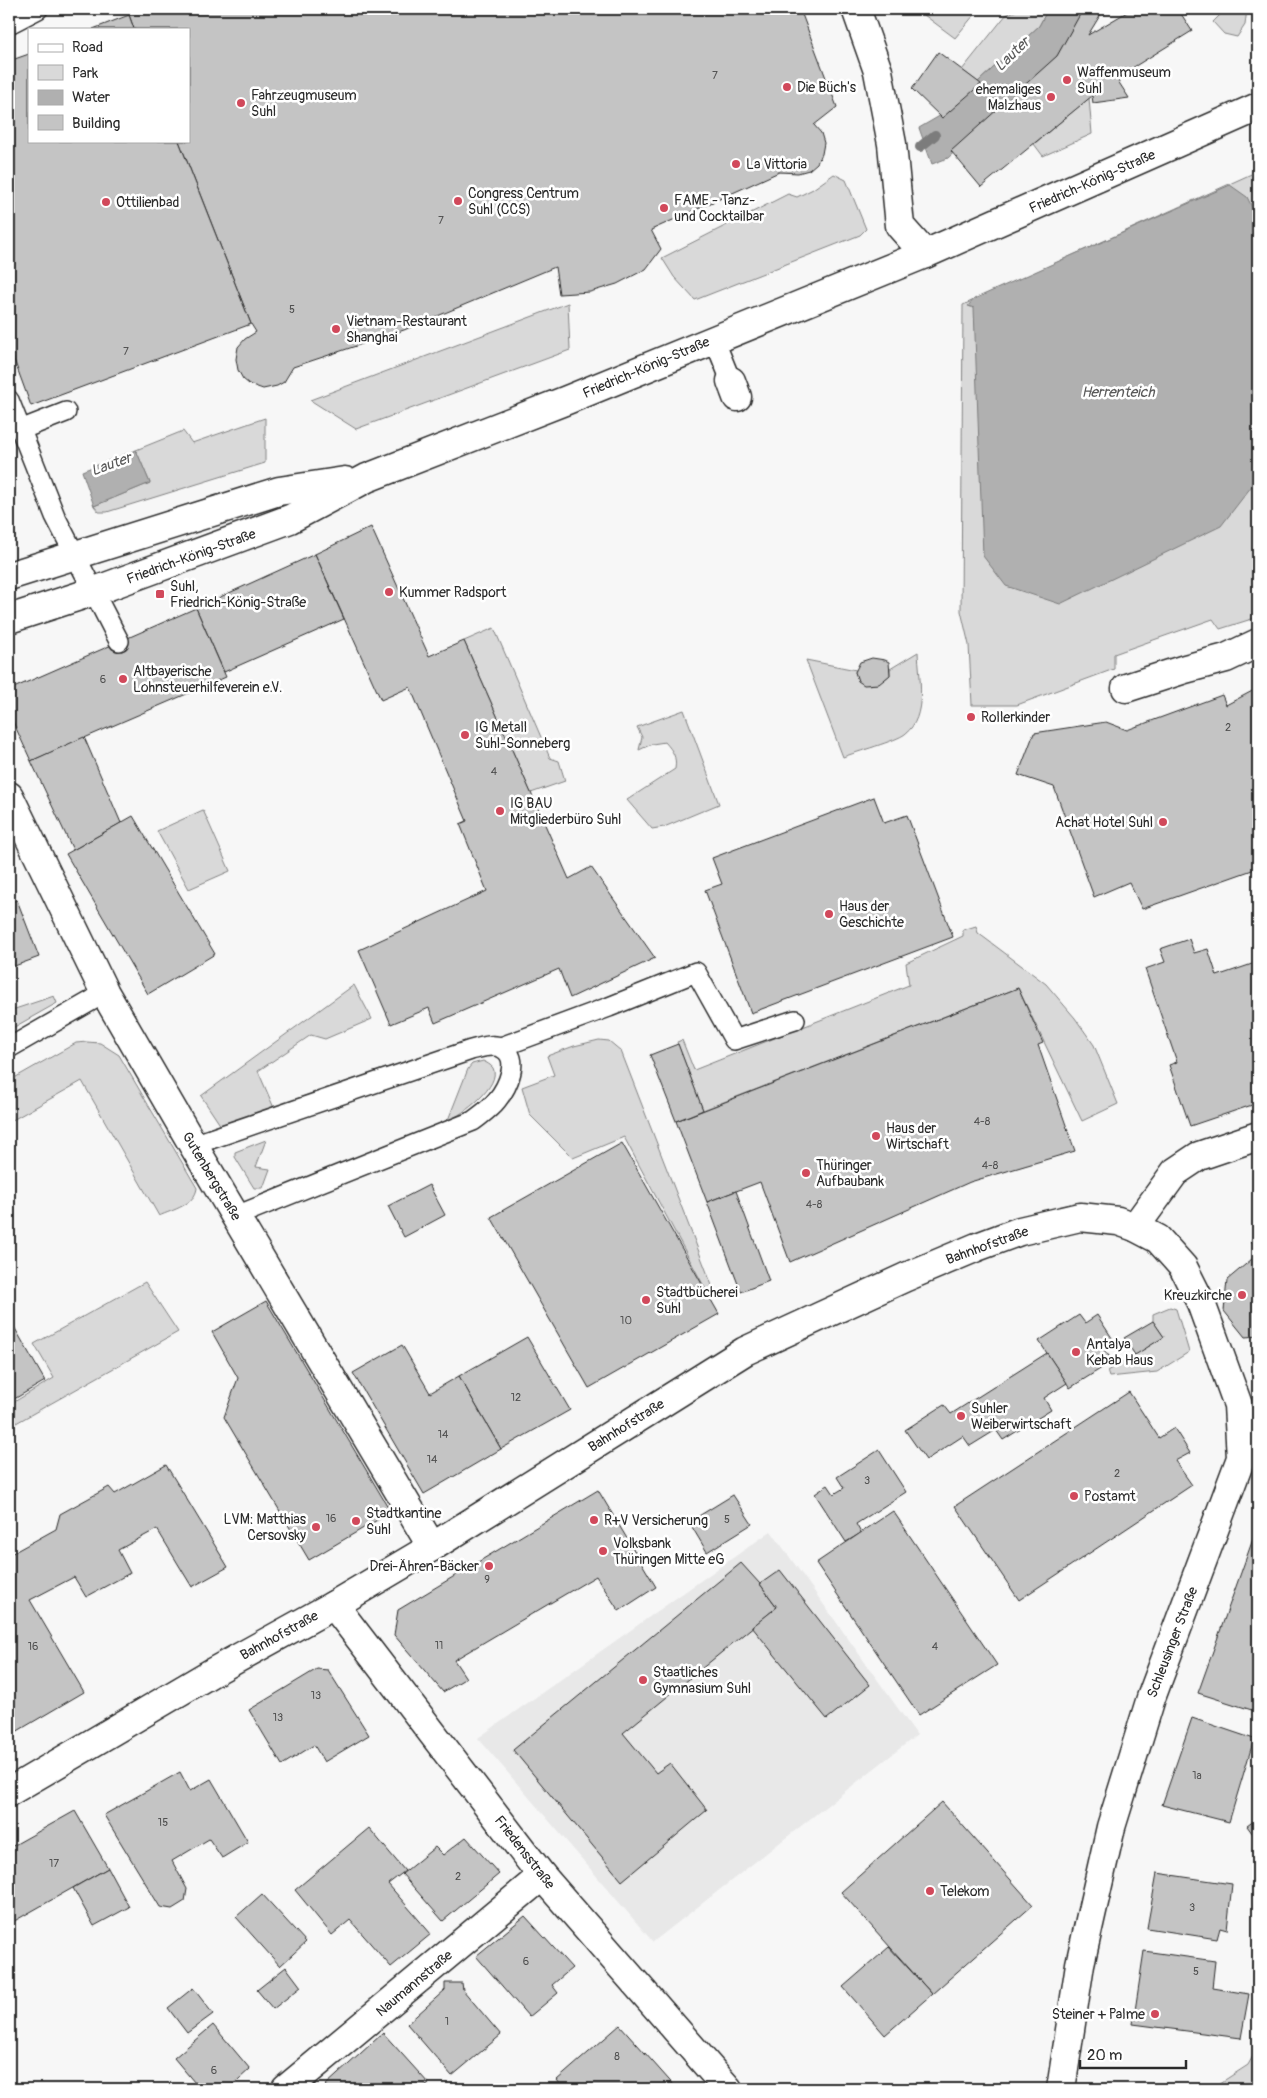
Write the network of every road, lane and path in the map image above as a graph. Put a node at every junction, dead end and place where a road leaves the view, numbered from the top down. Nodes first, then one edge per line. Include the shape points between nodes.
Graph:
1 (38, 9) edge
2 (856, 9) edge
3 (9, 24) edge
4 (1258, 107) edge
5 (925, 254) junction
6 (714, 339) junction
7 (734, 389) dead end
8 (9, 400) edge
9 (66, 412) dead end
10 (20, 430) junction
11 (366, 478) junction
12 (75, 555) junction
13 (9, 576) edge
14 (95, 591) junction
15 (9, 619) edge
16 (119, 641) dead end
17 (1258, 643) edge
18 (1126, 688) dead end
19 (9, 796) edge
20 (105, 993) junction
21 (795, 1020) dead end
22 (501, 1047) junction
23 (9, 1048) edge
24 (1258, 1136) edge
25 (193, 1145) junction
26 (236, 1216) junction
27 (1135, 1226) junction
28 (1248, 1405) edge
29 (432, 1547) junction
30 (334, 1605) junction
31 (9, 1792) edge
32 (542, 1876) junction
33 (286, 2089) edge
34 (728, 2089) edge
35 (1061, 2089) edge

1 - 3 lane
2 - 5 street via 878,71 892,144 900,226
4 - 5 street, Friedrich-König-Straße
5 - 6 street, Friedrich-König-Straße
6 - 7 lane
6 - 11 street, Friedrich-König-Straße
8 - 10 lane
9 - 10 lane
10 - 12 lane via 55,516
11 - 12 street, Friedrich-König-Straße via 279,491
11 - 14 street, Friedrich-König-Straße via 290,519
12 - 13 street, Friedrich-König-Straße
12 - 14 lane
14 - 15 street, Friedrich-König-Straße
14 - 16 lane
17 - 18 street via 1226,658
19 - 20 street, Gutenbergstraße
20 - 23 lane
20 - 25 street, Gutenbergstraße
21 - 22 lane via 734,1040 696,972
22 - 25 lane via 471,1050
22 - 26 lane via 508,1053 512,1065 510,1079 493,1104 473,1120
24 - 27 street via 1199,1156 1175,1172
25 - 26 street, Gutenbergstraße
26 - 29 street, Gutenbergstraße
27 - 28 street, Schleusinger Straße via 1158,1240 1183,1267
27 - 29 street, Bahnhofstraße via 1080,1217 1028,1229 977,1246 851,1301 745,1351
28 - 35 street, Schleusinger Straße via 1241,1458 1151,1698 1111,1827 1080,1964
29 - 30 street, Bahnhofstraße
30 - 31 street, Bahnhofstraße via 212,1672
30 - 32 street, Friedensstraße
32 - 33 street, Naumannstraße
32 - 34 street, Friedensstraße

